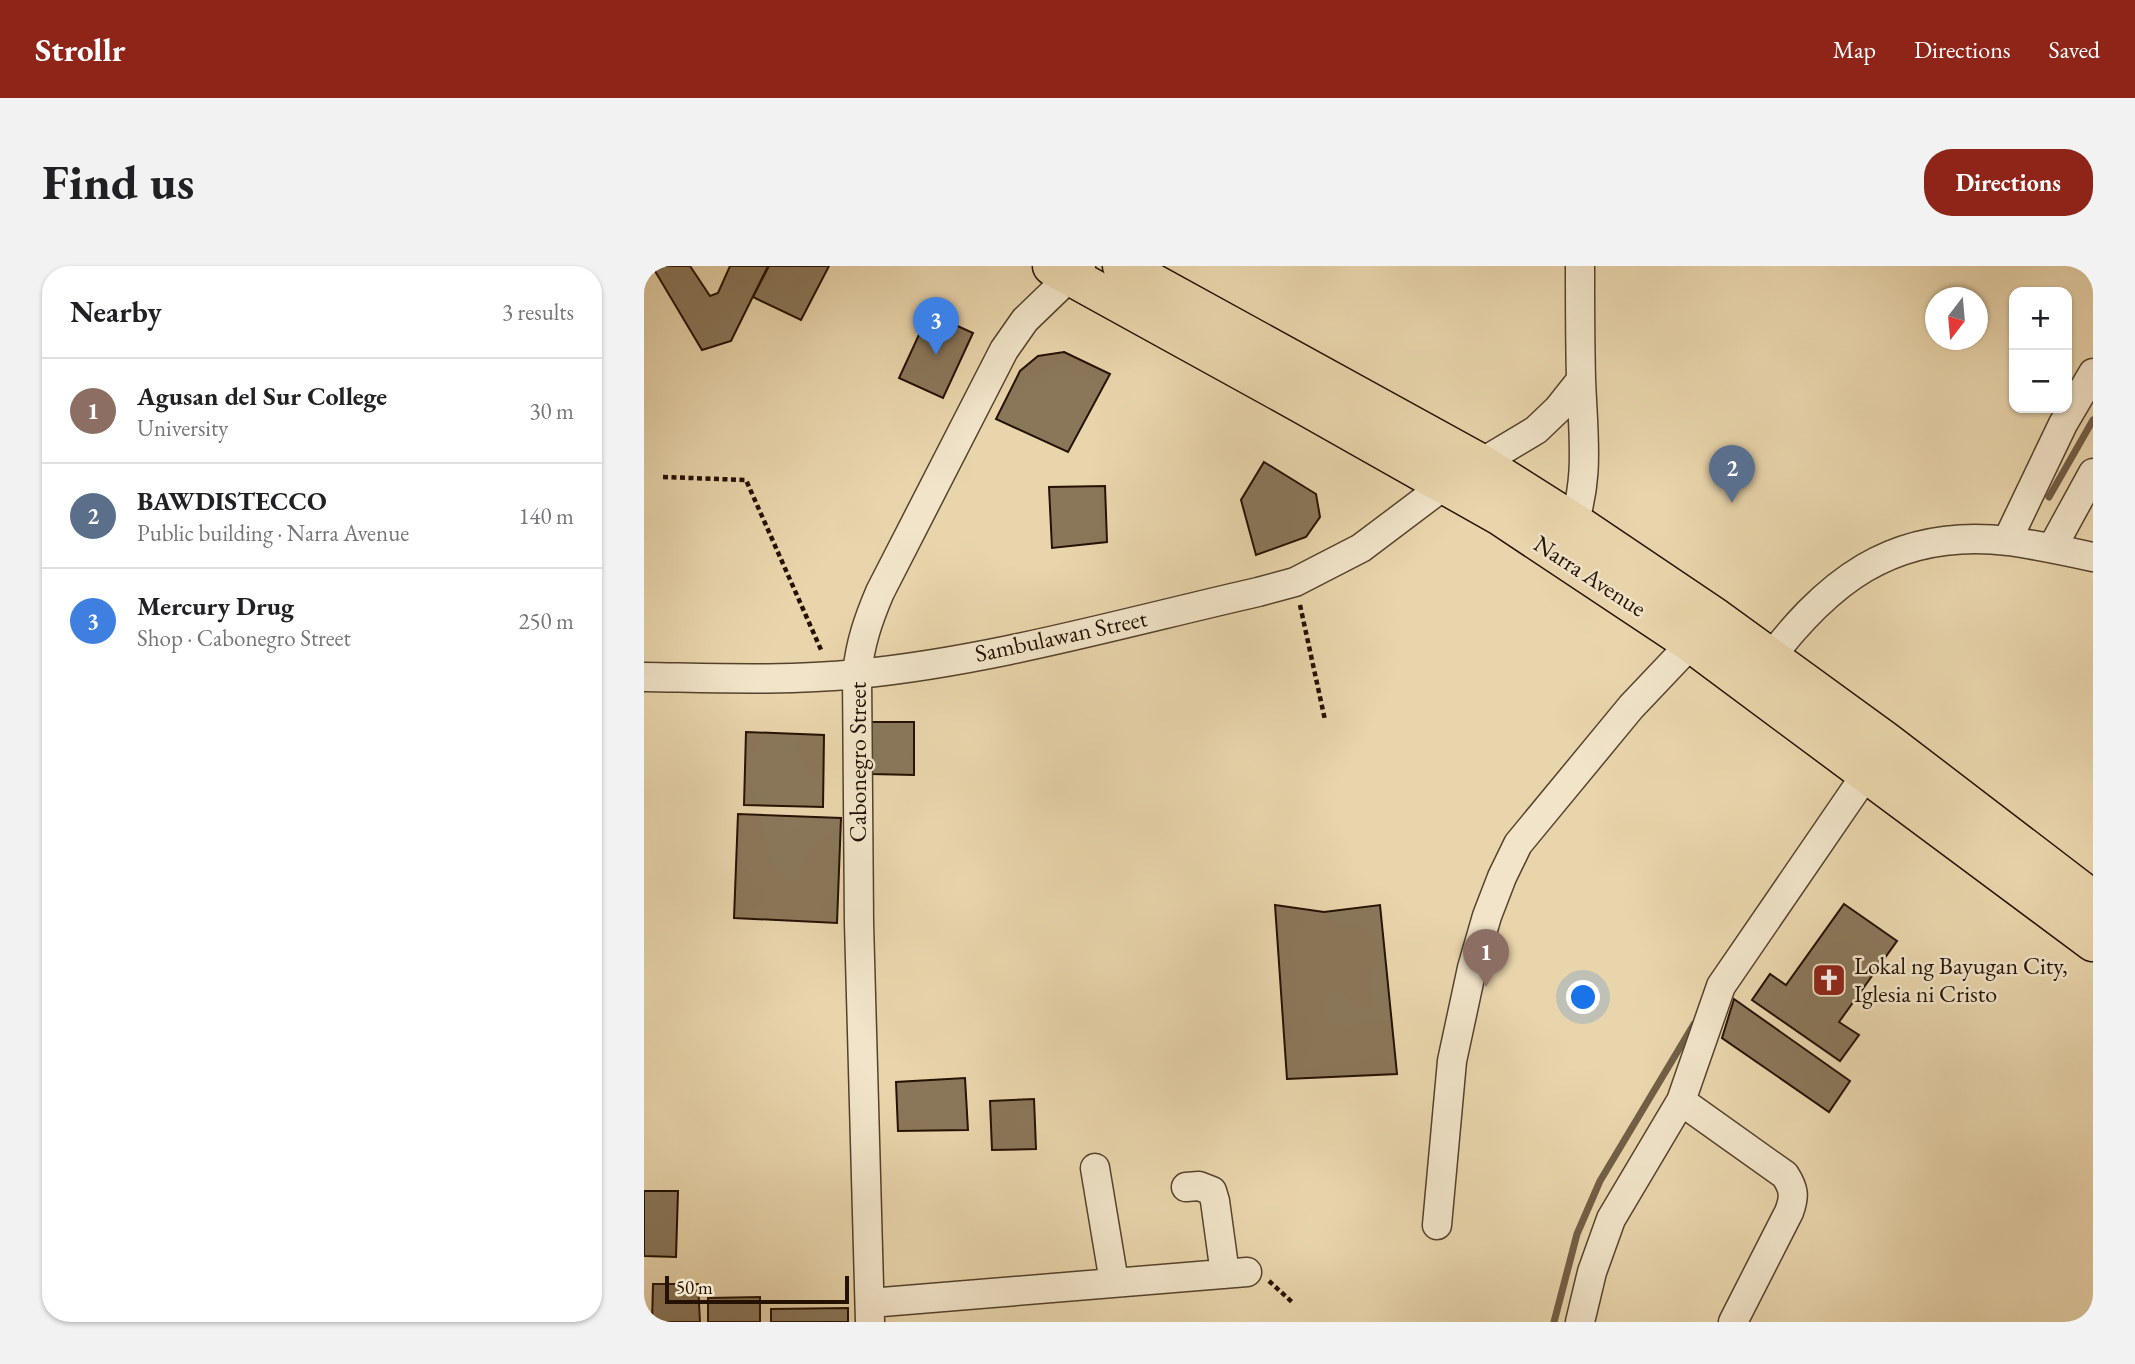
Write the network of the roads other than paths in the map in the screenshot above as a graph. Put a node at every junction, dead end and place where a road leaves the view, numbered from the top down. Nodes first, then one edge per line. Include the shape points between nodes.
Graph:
1 (1122, 266) edge
2 (1580, 266) edge
3 (1068, 269) edge
4 (2093, 373) edge
5 (1581, 380) junction
6 (1480, 463) junction
7 (2093, 473) edge
8 (1446, 484) junction
9 (1568, 540) junction
10 (2007, 541) junction
11 (2052, 548) junction
12 (2093, 557) edge
13 (1703, 631) junction
14 (1760, 672) junction
15 (844, 675) junction
16 (644, 677) edge
17 (1867, 773) junction
18 (2093, 900) edge
19 (2093, 942) edge
20 (1681, 1101) junction
21 (1095, 1168) dead end
22 (1186, 1187) dead end
23 (1437, 1225) dead end
24 (1114, 1282) junction
25 (870, 1313) edge
26 (1580, 1322) edge
27 (1733, 1322) edge

1 - 6 highway, Narra Avenue
2 - 5 street
3 - 8 highway, Narra Avenue
3 - 15 street, Cabonegro Street via 1004,350 880,592
4 - 10 street
5 - 6 street, Sambulawan Street via 1536,430
5 - 9 street via 1586,463 1583,492
6 - 8 street, Sambulawan Street
6 - 9 highway, Narra Avenue
7 - 11 street
8 - 9 highway, Narra Avenue via 1500,516
8 - 15 street, Sambulawan Street via 1361,548 1295,582 1011,648
9 - 13 highway, Narra Avenue
10 - 11 street
10 - 14 street via 1936,541 1880,558 1816,604
11 - 12 street
13 - 14 highway, Narra Avenue
13 - 23 street via 1631,707 1518,844 1502,877 1472,968 1452,1061
14 - 17 highway, Narra Avenue
14 - 18 highway, Narra Avenue via 1884,740
15 - 16 street, Sambulawan Street
15 - 25 street, Cabonegro Street via 859,923
17 - 19 highway, Narra Avenue
17 - 20 street via 1721,986
20 - 26 street via 1611,1219
20 - 27 street via 1784,1175 1793,1187 1789,1212
21 - 24 street
22 - 24 street via 1199,1185 1212,1191 1236,1273
24 - 25 street

